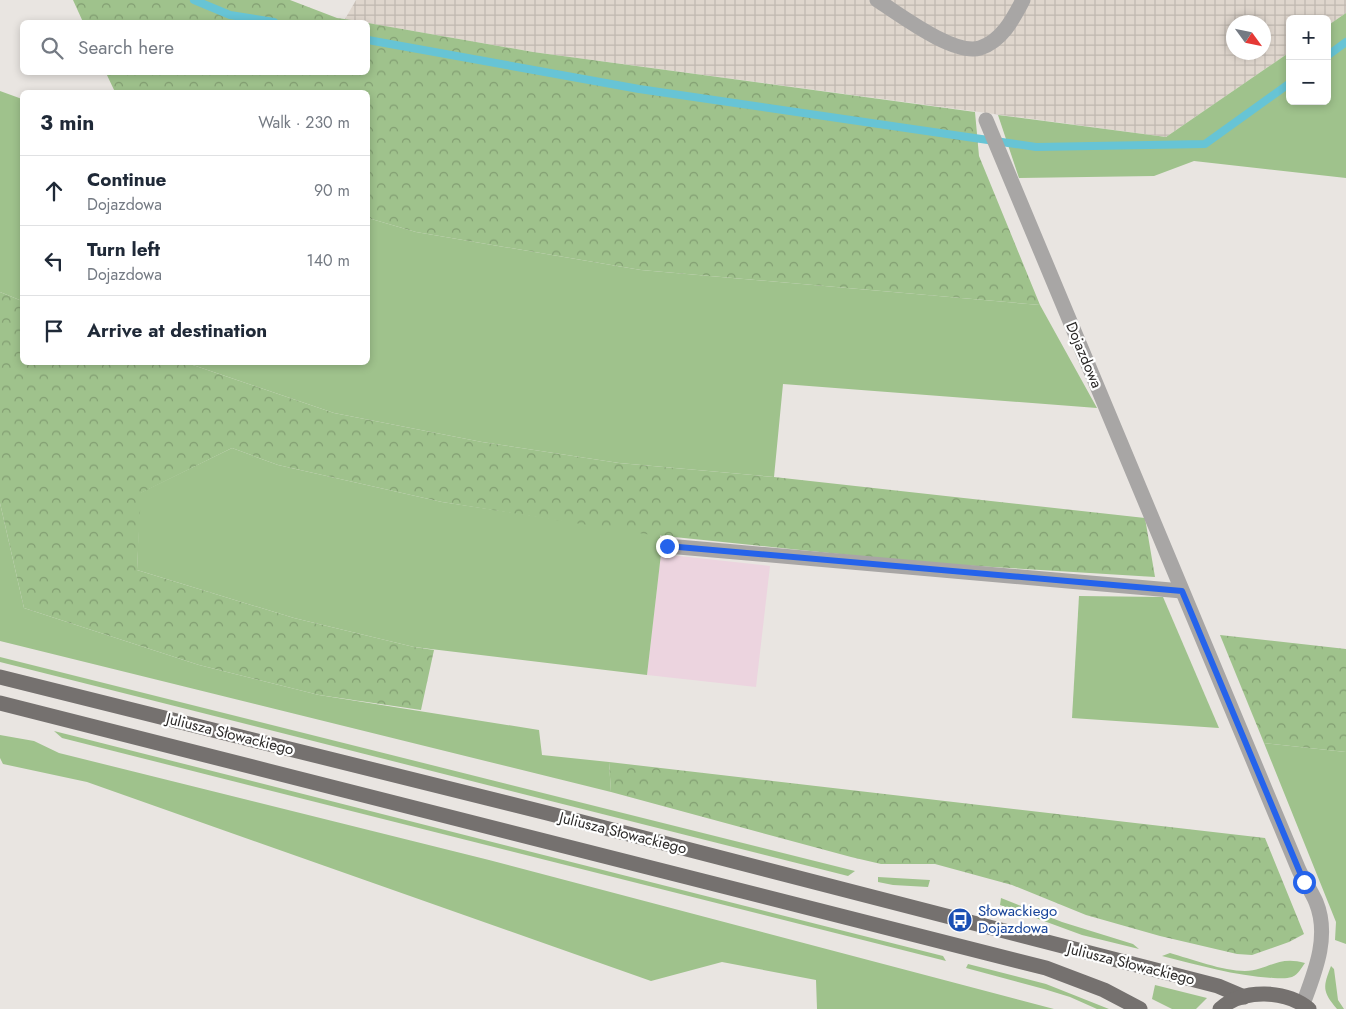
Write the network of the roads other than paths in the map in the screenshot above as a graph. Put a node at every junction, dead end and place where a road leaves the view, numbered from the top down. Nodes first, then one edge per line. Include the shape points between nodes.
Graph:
1 (877, 0) edge
2 (1023, 0) edge
3 (986, 120) dead end
4 (667, 546) dead end
5 (1182, 591) junction
6 (0, 677) edge
7 (0, 703) edge
8 (1244, 997) junction
9 (1306, 1006) edge
10 (1140, 1009) edge
11 (1220, 1009) edge

1 - 2 street via 938,39 968,49 980,48 999,37 1012,22
3 - 5 street, Dojazdowa
4 - 5 street
5 - 9 street, Dojazdowa via 1320,913 1320,952
6 - 8 main road, Juliusza Słowackiego via 547,813 1218,986
7 - 10 main road, Juliusza Słowackiego via 1046,968 1104,990
8 - 9 main road via 1264,994 1285,996
8 - 11 main road

